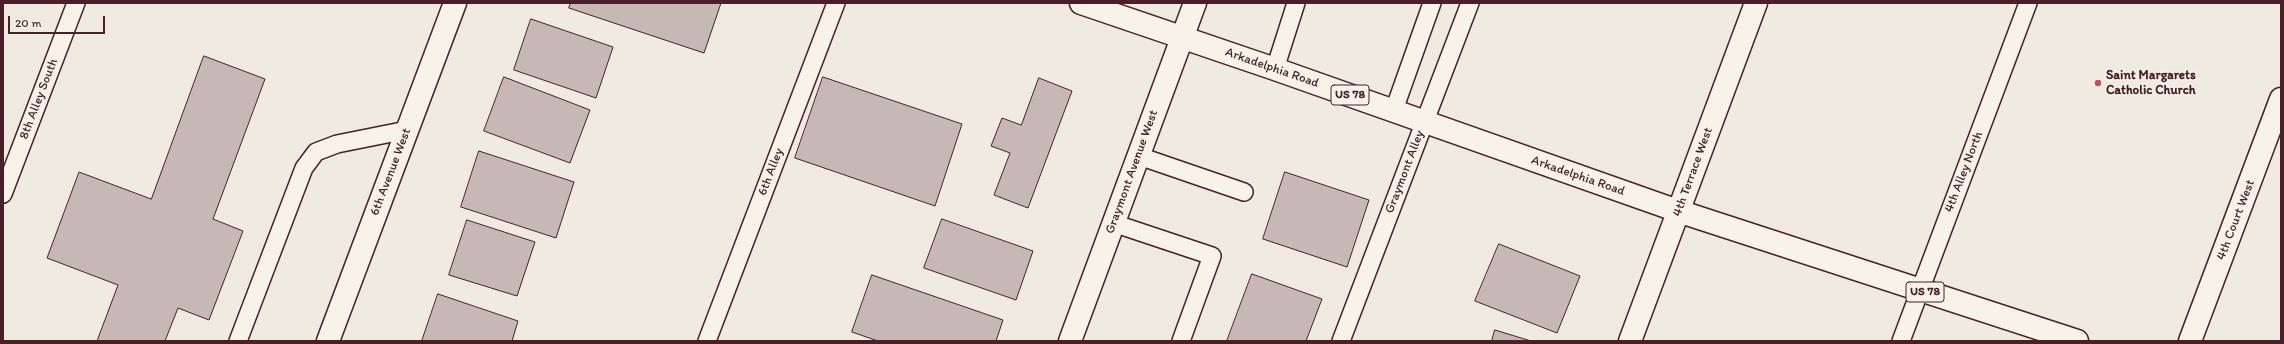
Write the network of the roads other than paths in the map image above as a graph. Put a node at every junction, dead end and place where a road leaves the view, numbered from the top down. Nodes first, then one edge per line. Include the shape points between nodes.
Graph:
1 (76, 3) edge
2 (455, 3) edge
3 (836, 3) edge
4 (1081, 3) edge
5 (1195, 3) edge
6 (1296, 3) edge
7 (1432, 3) edge
8 (1470, 3) edge
9 (1756, 3) edge
10 (2028, 3) edge
11 (1182, 37) junction
12 (1275, 69) junction
13 (2281, 99) edge
14 (1394, 110) junction
15 (1424, 122) junction
16 (407, 130) junction
17 (1139, 156) junction
18 (1244, 192) dead end
19 (3, 194) edge
20 (1678, 211) junction
21 (1113, 223) junction
22 (1920, 290) junction
23 (238, 341) edge
24 (328, 341) edge
25 (707, 341) edge
26 (1070, 341) edge
27 (1181, 341) edge
28 (1341, 341) edge
29 (1630, 341) edge
30 (1901, 341) edge
31 (2077, 341) edge
32 (2190, 341) edge

1 - 19 lane, 8th Alley South
2 - 16 main road, 6th Avenue West
3 - 25 lane, 6th Alley
4 - 11 main road, Arkadelphia Road / US 78
5 - 11 main road, Graymont Avenue West
6 - 12 lane
7 - 14 lane
8 - 15 lane, Graymont Alley
9 - 20 main road, 4th Terrace West
10 - 22 lane, 4th Alley North
11 - 12 main road, Arkadelphia Road / US 78
11 - 17 main road, Graymont Avenue West
12 - 14 main road, Arkadelphia Road / US 78
13 - 32 main road, 4th Court West
14 - 15 main road, Arkadelphia Road / US 78
15 - 20 main road, Arkadelphia Road / US 78
15 - 28 lane, Graymont Alley
16 - 23 lane via 337,144 316,152 304,168
16 - 24 main road, 6th Avenue West
17 - 18 lane
17 - 21 main road, Graymont Avenue West
20 - 22 main road, Arkadelphia Road / US 78
20 - 29 main road, 4th Terrace West
21 - 26 main road, Graymont Avenue West
21 - 27 lane via 1212,256
22 - 30 lane, 4th Alley North
22 - 31 main road, Arkadelphia Road / US 78

